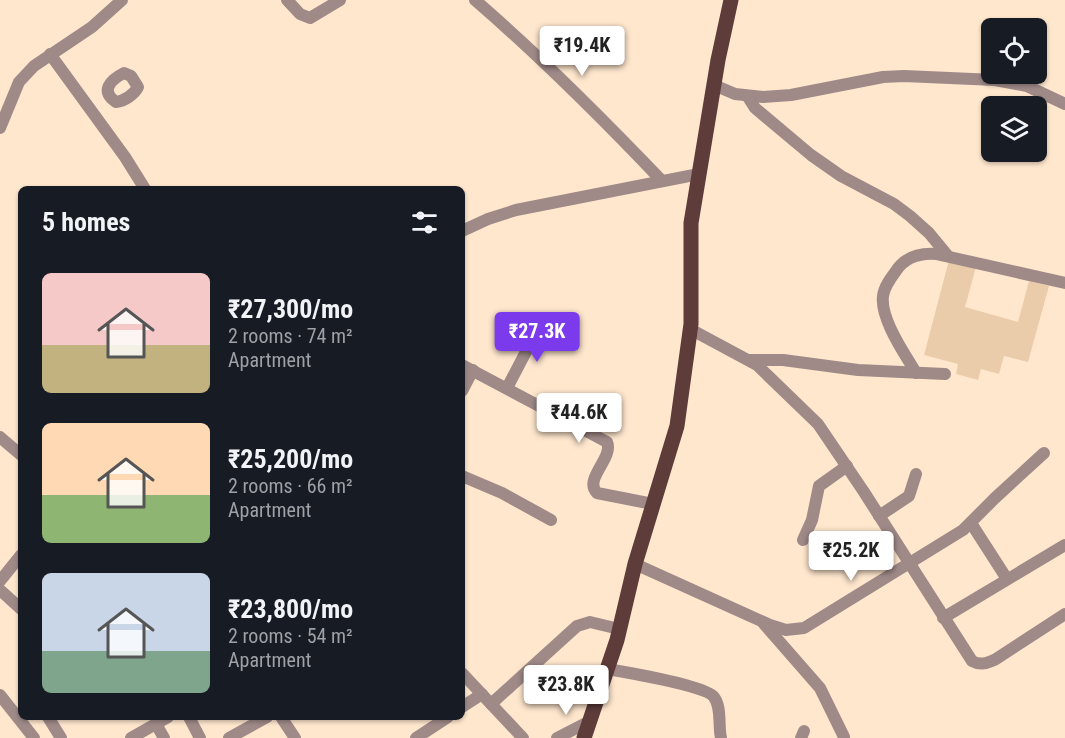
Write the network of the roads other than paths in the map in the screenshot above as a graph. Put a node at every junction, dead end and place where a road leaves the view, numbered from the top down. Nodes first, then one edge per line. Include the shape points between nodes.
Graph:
1 (122, 0) edge
2 (287, 0) edge
3 (340, 0) edge
4 (475, 0) edge
5 (731, 0) edge
6 (50, 54) junction
7 (714, 85) junction
8 (748, 97) junction
9 (110, 98) dead end
10 (4, 103) edge
11 (1065, 104) edge
12 (92, 111) junction
13 (0, 128) edge
14 (699, 174) junction
15 (662, 181) junction
16 (143, 186) edge
17 (465, 230) edge
18 (948, 256) junction
19 (1065, 283) edge
20 (541, 323) dead end
21 (690, 329) junction
22 (749, 360) junction
23 (467, 368) edge
24 (916, 373) junction
25 (945, 375) dead end
26 (507, 388) junction
27 (0, 437) edge
28 (18, 452) edge
29 (1044, 453) dead end
30 (847, 466) junction
31 (916, 474) dead end
32 (465, 477) edge
33 (653, 504) junction
34 (879, 516) junction
35 (551, 520) dead end
36 (971, 523) junction
37 (803, 540) dead end
38 (1065, 545) edge
39 (18, 559) edge
40 (635, 564) junction
41 (909, 564) junction
42 (1007, 579) junction
43 (0, 581) edge
44 (0, 590) edge
45 (18, 606) edge
46 (1065, 614) edge
47 (943, 618) junction
48 (762, 621) junction
49 (619, 629) junction
50 (607, 669) junction
51 (465, 677) edge
52 (482, 694) junction
53 (0, 695) edge
54 (491, 704) junction
55 (465, 705) edge
56 (18, 718) edge
57 (20, 720) edge
58 (50, 720) edge
59 (163, 720) edge
60 (191, 720) edge
61 (262, 720) edge
62 (283, 720) edge
63 (443, 720) edge
64 (590, 721) junction
65 (156, 724) junction
66 (844, 737) edge
67 (34, 738) edge
68 (61, 738) edge
69 (131, 738) edge
70 (164, 738) edge
71 (200, 738) edge
72 (229, 738) edge
73 (295, 738) edge
74 (416, 738) edge
75 (523, 738) edge
76 (556, 738) edge
77 (584, 738) edge
78 (721, 738) edge

1 - 6 street via 92,27
2 - 3 street via 300,14 310,18
4 - 15 street via 584,99
5 - 7 main road
6 - 10 street via 34,66
6 - 12 street
7 - 8 street
7 - 14 main road
8 - 11 street via 791,95 904,76 995,80 1028,86
8 - 18 street via 755,108 812,155 910,216
9 - 12 street
10 - 13 street
12 - 16 street
14 - 15 street
14 - 21 main road via 691,223
15 - 17 street via 516,210
18 - 19 street
18 - 24 street via 925,253 906,260 883,295 892,330
20 - 26 street
21 - 22 street
21 - 33 main road via 677,426
22 - 24 street
22 - 30 street via 818,424
23 - 26 street
24 - 25 street
26 - 33 street via 607,442 608,451 593,484 597,493
27 - 28 street
29 - 36 street
30 - 34 street
30 - 37 street via 819,486
31 - 34 street via 909,496
32 - 35 street
33 - 40 main road
34 - 41 street
36 - 41 street
36 - 42 street
38 - 42 street
39 - 43 street
40 - 48 street
40 - 49 main road
41 - 47 street
41 - 48 street via 804,628 786,630
42 - 47 street
44 - 45 street
46 - 47 street via 996,659 977,664 967,656
48 - 66 street via 820,688
49 - 50 main road
49 - 54 street via 590,622 577,626
50 - 64 main road
50 - 78 street via 711,693 718,704
51 - 52 street
52 - 54 street
52 - 55 street
53 - 56 street
54 - 75 street
57 - 67 street
58 - 68 street
59 - 65 street
60 - 71 street
61 - 72 street
62 - 73 street
63 - 74 street
64 - 76 street
64 - 77 main road
65 - 69 street
65 - 70 street

